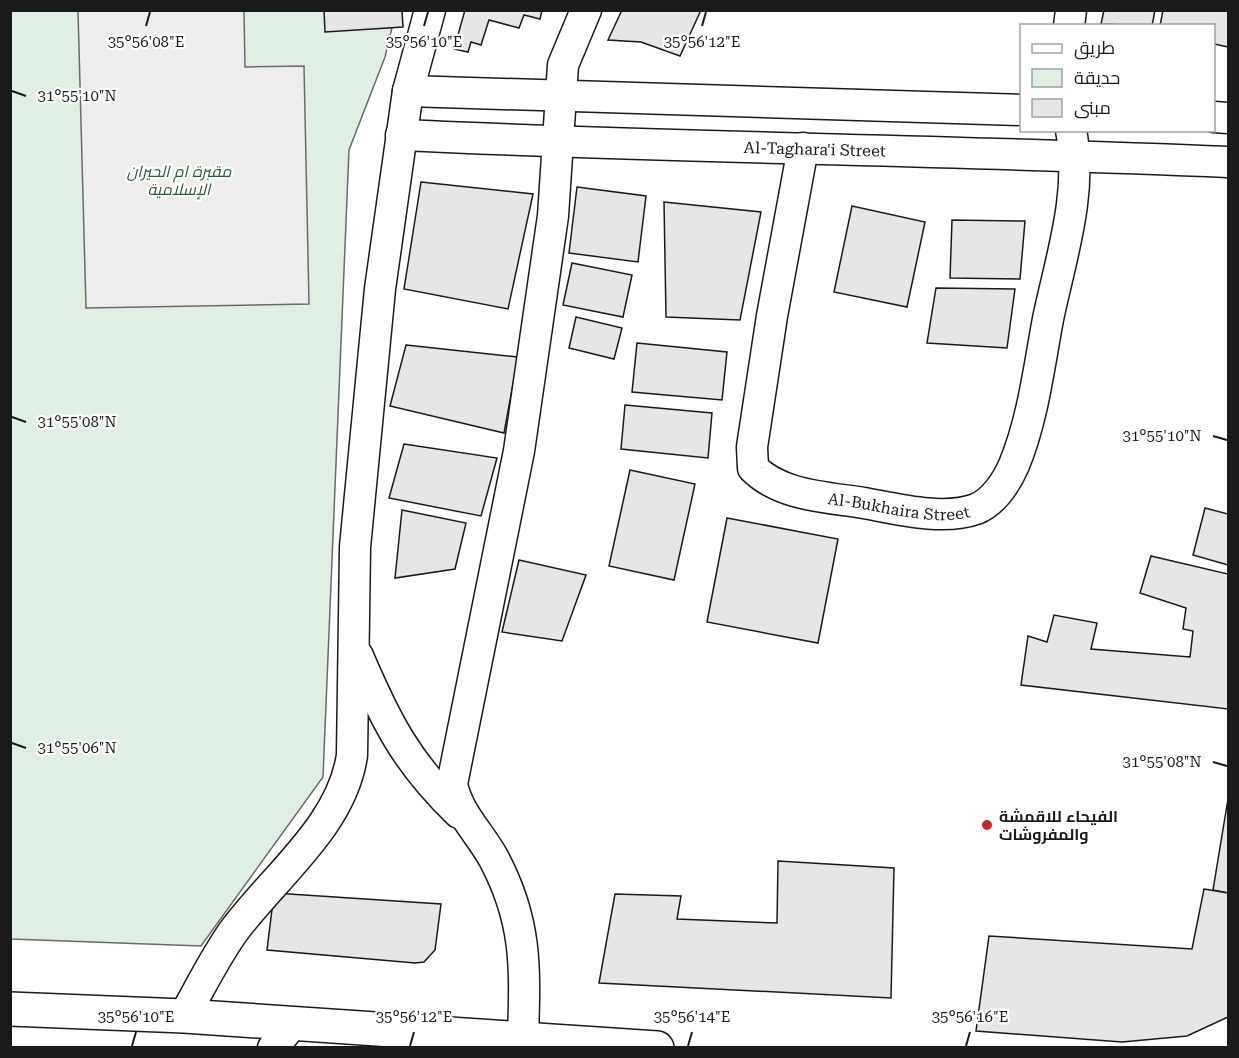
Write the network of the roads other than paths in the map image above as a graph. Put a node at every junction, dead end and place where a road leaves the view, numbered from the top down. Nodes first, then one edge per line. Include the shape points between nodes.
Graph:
1 (430, 10) edge
2 (586, 10) edge
3 (408, 92) junction
4 (560, 97) junction
5 (1020, 110) edge
6 (402, 135) junction
7 (559, 142) junction
8 (1073, 143) edge
9 (803, 148) junction
10 (1228, 162) edge
11 (353, 644) junction
12 (465, 820) junction
13 (10, 1009) edge
14 (184, 1017) junction
15 (283, 1036) edge
16 (523, 1039) junction
17 (657, 1047) edge

1 - 3 street
2 - 4 street via 563,65
3 - 4 street
3 - 6 street
4 - 5 street
4 - 7 street
6 - 7 street, Al-Taghara'i Street
6 - 11 street via 380,289 355,547
7 - 9 street, Al-Taghara'i Street
7 - 12 street via 553,216 519,451 453,771 454,797
8 - 9 street, Al-Taghara'i Street
8 - 9 street, Al-Bukhaira Street via 1068,229 1027,428 1000,490 977,509 941,514 795,491 766,480 753,468 752,447 772,316
8 - 10 street, Al-Taghara'i Street
11 - 12 street via 400,743 427,782
11 - 14 street via 349,777 326,823 232,934
12 - 16 street via 484,842 507,884 519,919 525,969
13 - 14 street
14 - 15 street
15 - 16 street
16 - 17 street

